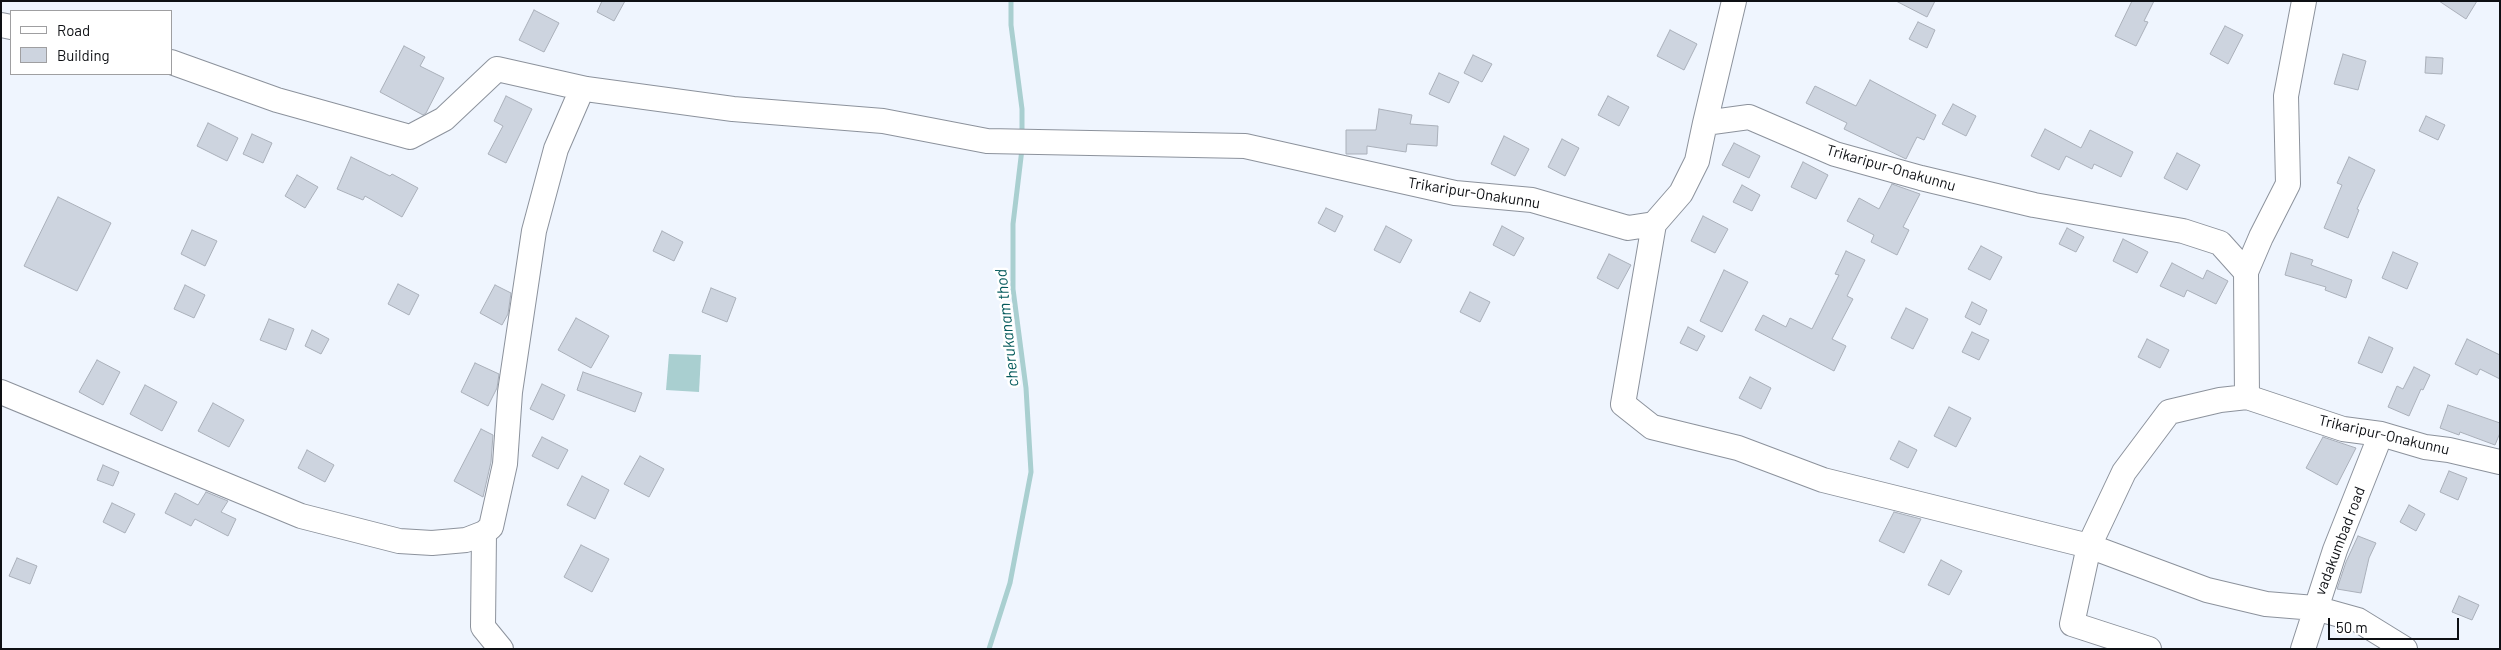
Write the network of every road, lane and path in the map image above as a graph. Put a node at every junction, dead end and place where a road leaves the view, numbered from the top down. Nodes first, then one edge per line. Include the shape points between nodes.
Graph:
1 (1734, 1) edge
2 (2304, 1) edge
3 (172, 62) edge
4 (582, 89) junction
5 (1706, 123) junction
6 (1654, 224) junction
7 (2246, 272) junction
8 (1, 392) edge
9 (2248, 397) junction
10 (2382, 434) junction
11 (2500, 462) edge
12 (484, 534) junction
13 (2089, 546) junction
14 (2315, 608) junction
15 (501, 649) edge
16 (2149, 649) edge
17 (2303, 649) edge
18 (2405, 649) edge

1 - 5 street
2 - 7 street via 2286,96 2288,184
3 - 4 street, Trikaripur-Onakunnu via 278,100 410,138 444,119 497,69
4 - 6 street, Trikaripur-Onakunnu via 734,109 883,121 987,142 1245,146 1455,193 1532,200 1628,228
4 - 12 street via 556,149 534,231 510,392 505,464 491,527
5 - 6 street via 1696,161 1681,193
5 - 7 street, Trikaripur-Onakunnu via 1749,117 1835,154 1921,178 2034,205 2183,231 2220,243
6 - 13 street via 1623,404 1652,427 1738,448 1823,480
7 - 9 street
8 - 12 street via 301,516 399,541 432,543 466,540
9 - 10 street, Trikaripur-Onakunnu via 2343,429
9 - 13 street via 2169,412 2124,472
10 - 11 street, Trikaripur-Onakunnu via 2425,447
10 - 14 street, vadakumbad road
12 - 15 street via 483,627
13 - 14 street via 2207,590 2266,604
13 - 16 street via 2072,624
14 - 17 street, vadakumbad road
14 - 18 street via 2358,620

